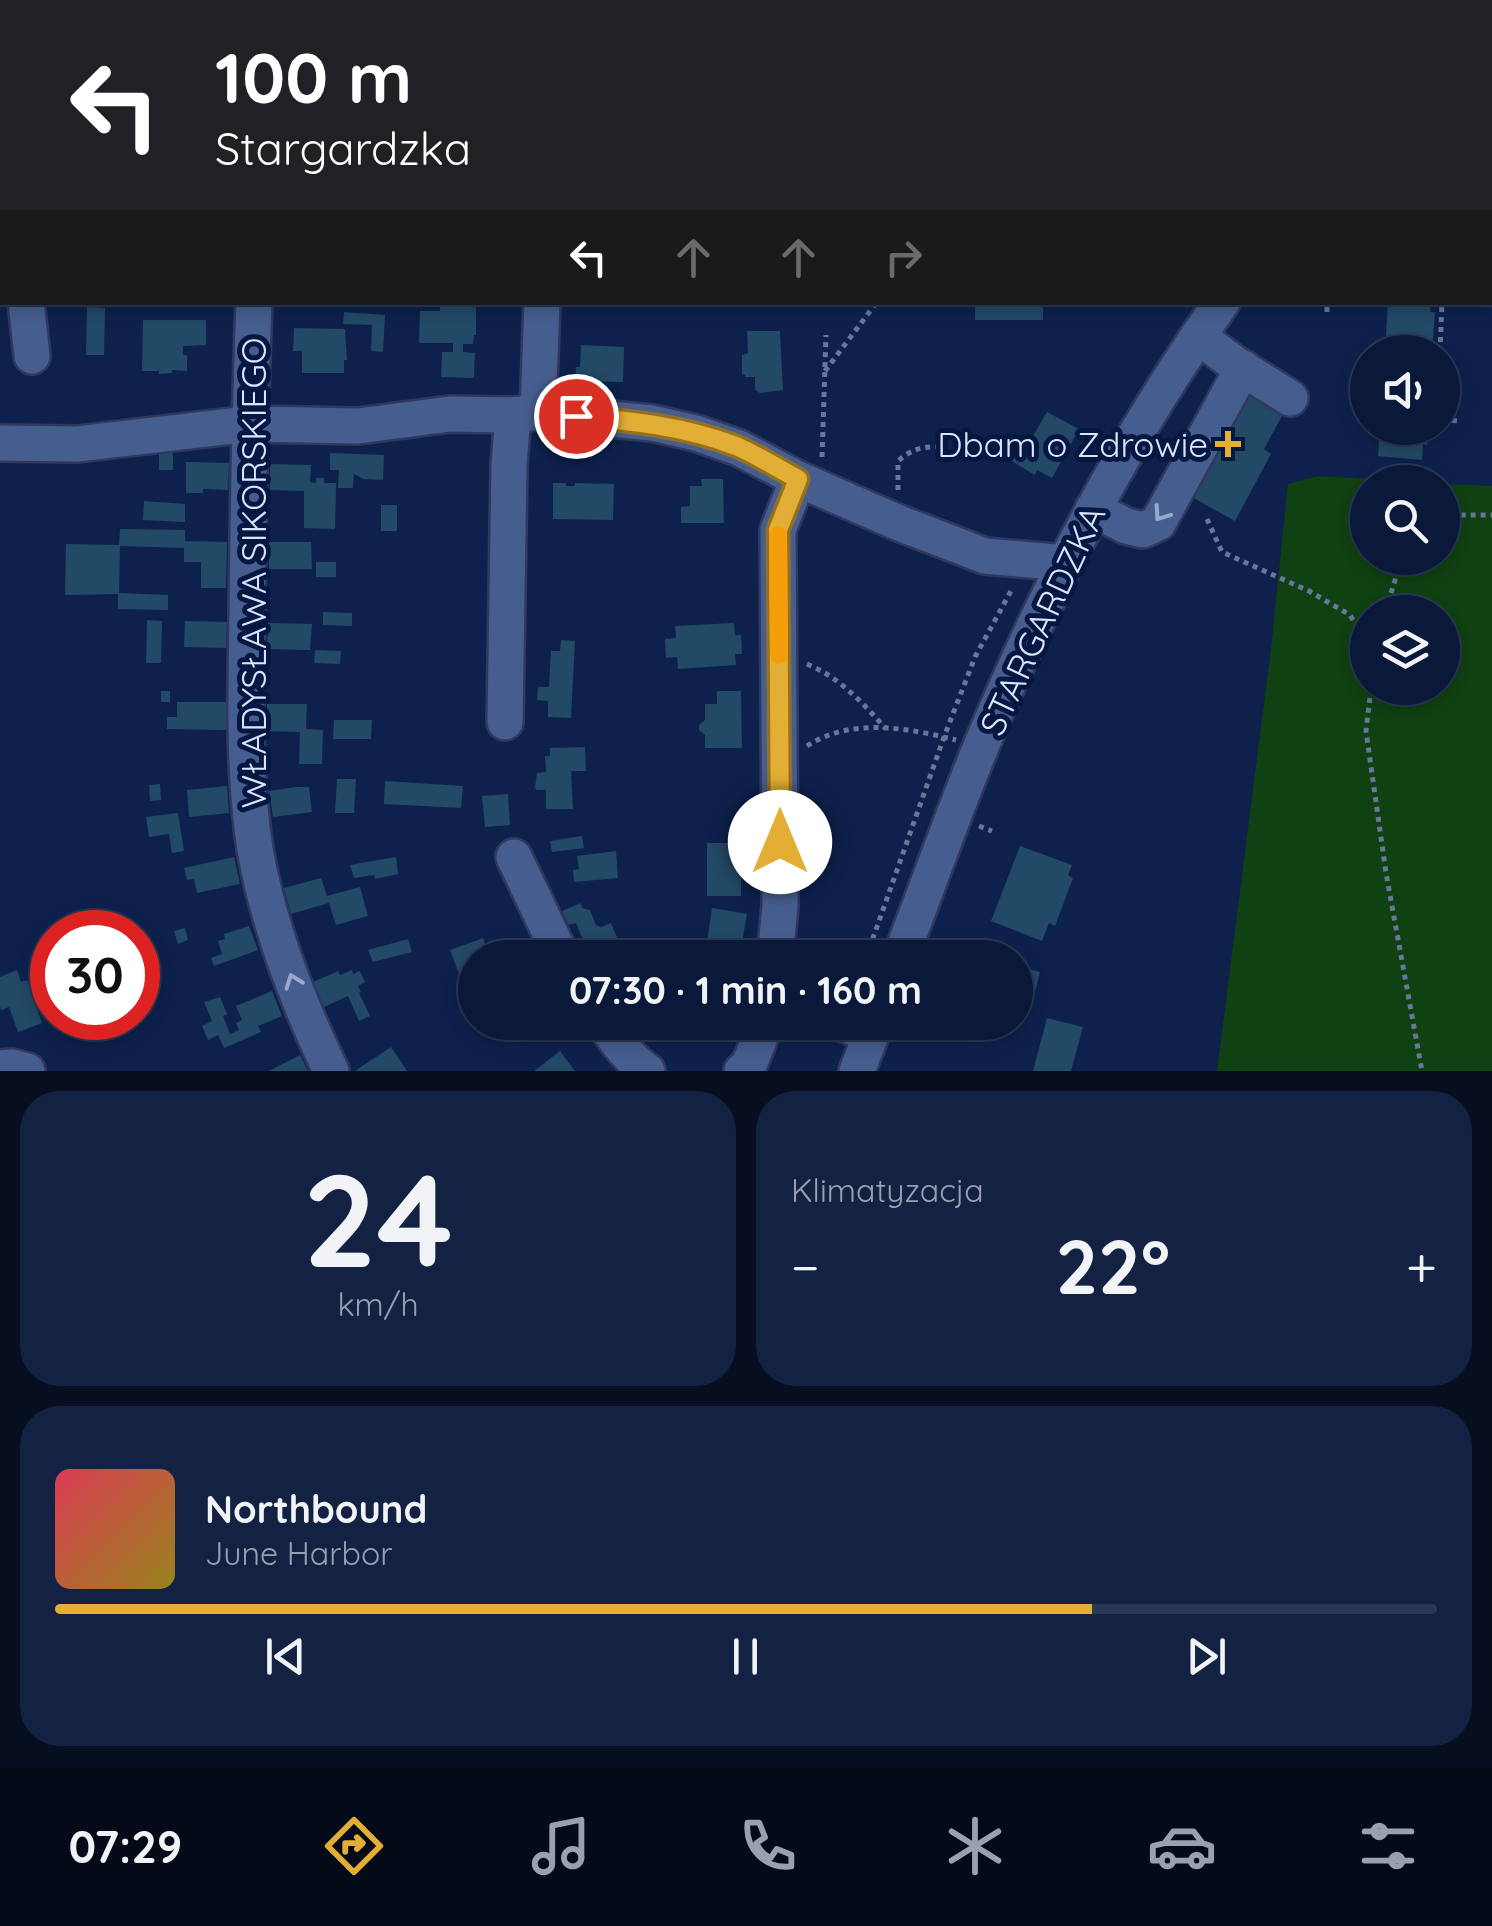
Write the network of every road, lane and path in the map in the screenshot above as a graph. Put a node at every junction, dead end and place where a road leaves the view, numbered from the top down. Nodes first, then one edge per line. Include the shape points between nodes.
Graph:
1 (26, 305) edge
2 (254, 305) edge
3 (542, 305) edge
4 (876, 305) edge
5 (1220, 305) edge
6 (1327, 305) edge
7 (1442, 305) edge
8 (1326, 312) dead end
9 (826, 335) dead end
10 (1438, 335) edge
11 (1198, 336) junction
12 (32, 356) dead end
13 (1243, 368) junction
14 (825, 371) junction
15 (1290, 398) dead end
16 (526, 413) junction
17 (250, 424) junction
18 (0, 444) edge
19 (941, 447) dead end
20 (898, 462) dead end
21 (809, 485) junction
22 (1093, 509) junction
23 (1460, 515) edge
24 (1492, 515) edge
25 (1207, 519) dead end
26 (1066, 563) junction
27 (1350, 615) edge
28 (779, 652) junction
29 (1369, 705) edge
30 (506, 722) dead end
31 (885, 728) junction
32 (981, 746) junction
33 (779, 778) junction
34 (514, 857) dead end
35 (553, 940) edge
36 (777, 940) edge
37 (907, 940) edge
38 (616, 1040) edge
39 (759, 1040) edge
40 (869, 1040) edge
41 (0, 1068) edge
42 (27, 1071) edge
43 (331, 1071) edge
44 (647, 1071) edge
45 (742, 1071) edge
46 (858, 1071) edge
47 (1422, 1071) edge

1 - 12 street
2 - 17 street, WŁADYSŁAWA SIKORSKIEGO
3 - 16 street
4 - 14 path
5 - 11 street, STARGARDZKA
6 - 8 path
7 - 10 path
9 - 14 path
11 - 13 street
11 - 22 street, STARGARDZKA
13 - 15 street
13 -> 22 street via 1158,523 1142,530
14 - 21 path
16 - 17 street via 358,426
16 - 21 street via 696,433
16 - 30 street via 509,465
17 - 18 street via 77,444
43 -> 17 street, WŁADYSŁAWA SIKORSKIEGO via 283,953 256,853 246,782
19 - 20 path via 922,446
21 - 26 street via 985,556
21 - 28 street via 778,530
22 - 26 street, STARGARDZKA
23 - 24 path
25 - 27 path via 1222,552
26 - 32 street, STARGARDZKA
28 - 31 path via 820,669
28 - 33 street
29 - 47 path via 1366,731 1386,874
31 - 32 path
31 - 33 path via 818,738 796,752
32 - 37 street, STARGARDZKA
33 - 36 street
34 - 35 street
38 - 44 street
39 - 45 street
40 - 46 street
41 - 42 street

